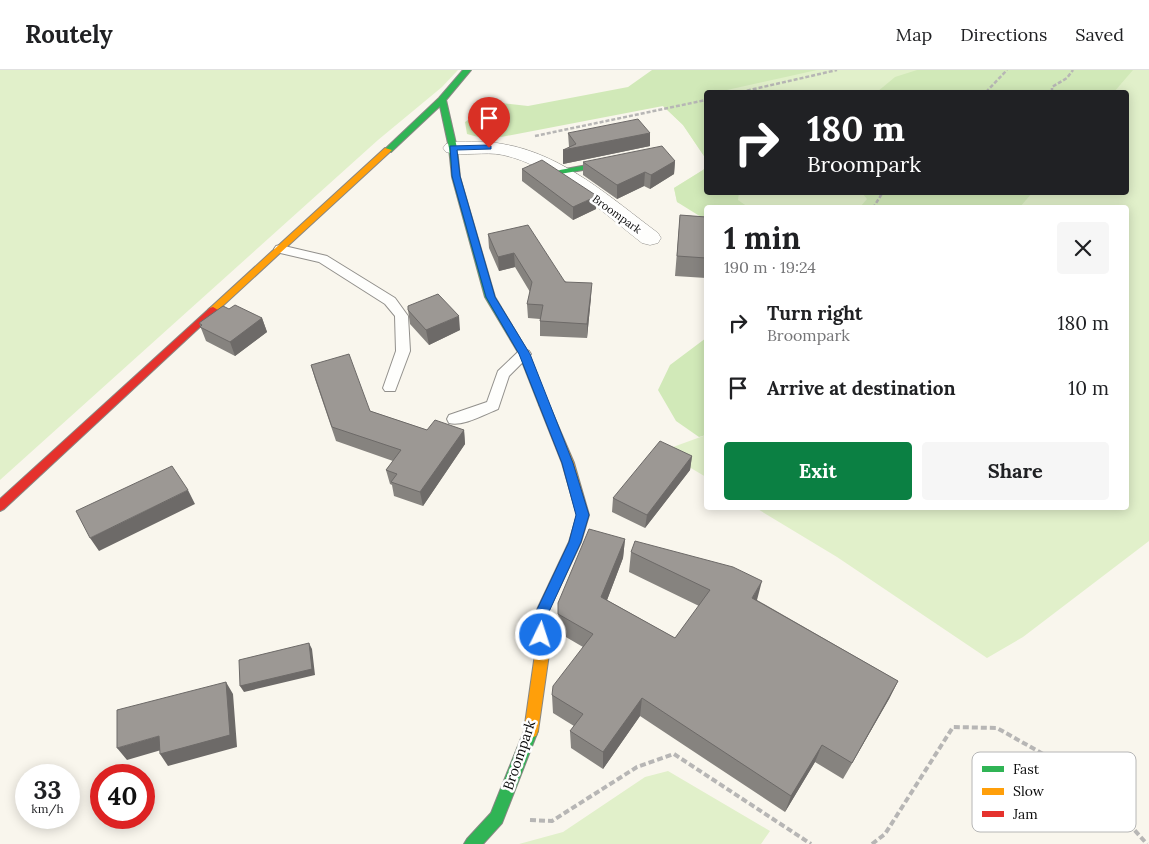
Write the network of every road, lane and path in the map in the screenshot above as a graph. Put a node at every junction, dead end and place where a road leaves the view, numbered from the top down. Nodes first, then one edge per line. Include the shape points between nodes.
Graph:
1 (467, 70) edge
2 (837, 70) edge
3 (1007, 70) edge
4 (1073, 70) edge
5 (750, 90) edge
6 (988, 90) edge
7 (1052, 90) edge
8 (442, 100) junction
9 (704, 100) edge
10 (534, 137) dead end
11 (453, 148) junction
12 (628, 159) edge
13 (560, 172) junction
14 (650, 238) dead end
15 (280, 249) junction
16 (524, 354) junction
17 (390, 388) dead end
18 (454, 419) dead end
19 (0, 506) edge
20 (1040, 752) edge
21 (497, 818) junction
22 (1136, 832) edge
23 (472, 844) edge
24 (810, 844) edge
25 (872, 844) edge
26 (1147, 844) edge

1 - 8 street
2 - 5 path
3 - 6 path
4 - 7 path
8 - 11 street, Broompark
8 - 15 street
9 - 10 path
11 - 13 street, Broompark via 510,151 538,160
11 - 16 street, Broompark via 456,176 490,297
12 - 13 street
13 - 14 street, Broompark
15 - 17 lane via 323,259 390,301 401,316 403,351
15 - 19 street
16 - 18 lane via 503,374 493,405
16 - 21 street, Broompark via 568,463 582,515 575,542 540,616 542,654 532,727
20 - 25 path via 997,728 953,727 885,834
21 - 23 street, Broompark
21 - 24 path via 552,821 638,767 674,754
22 - 26 path

